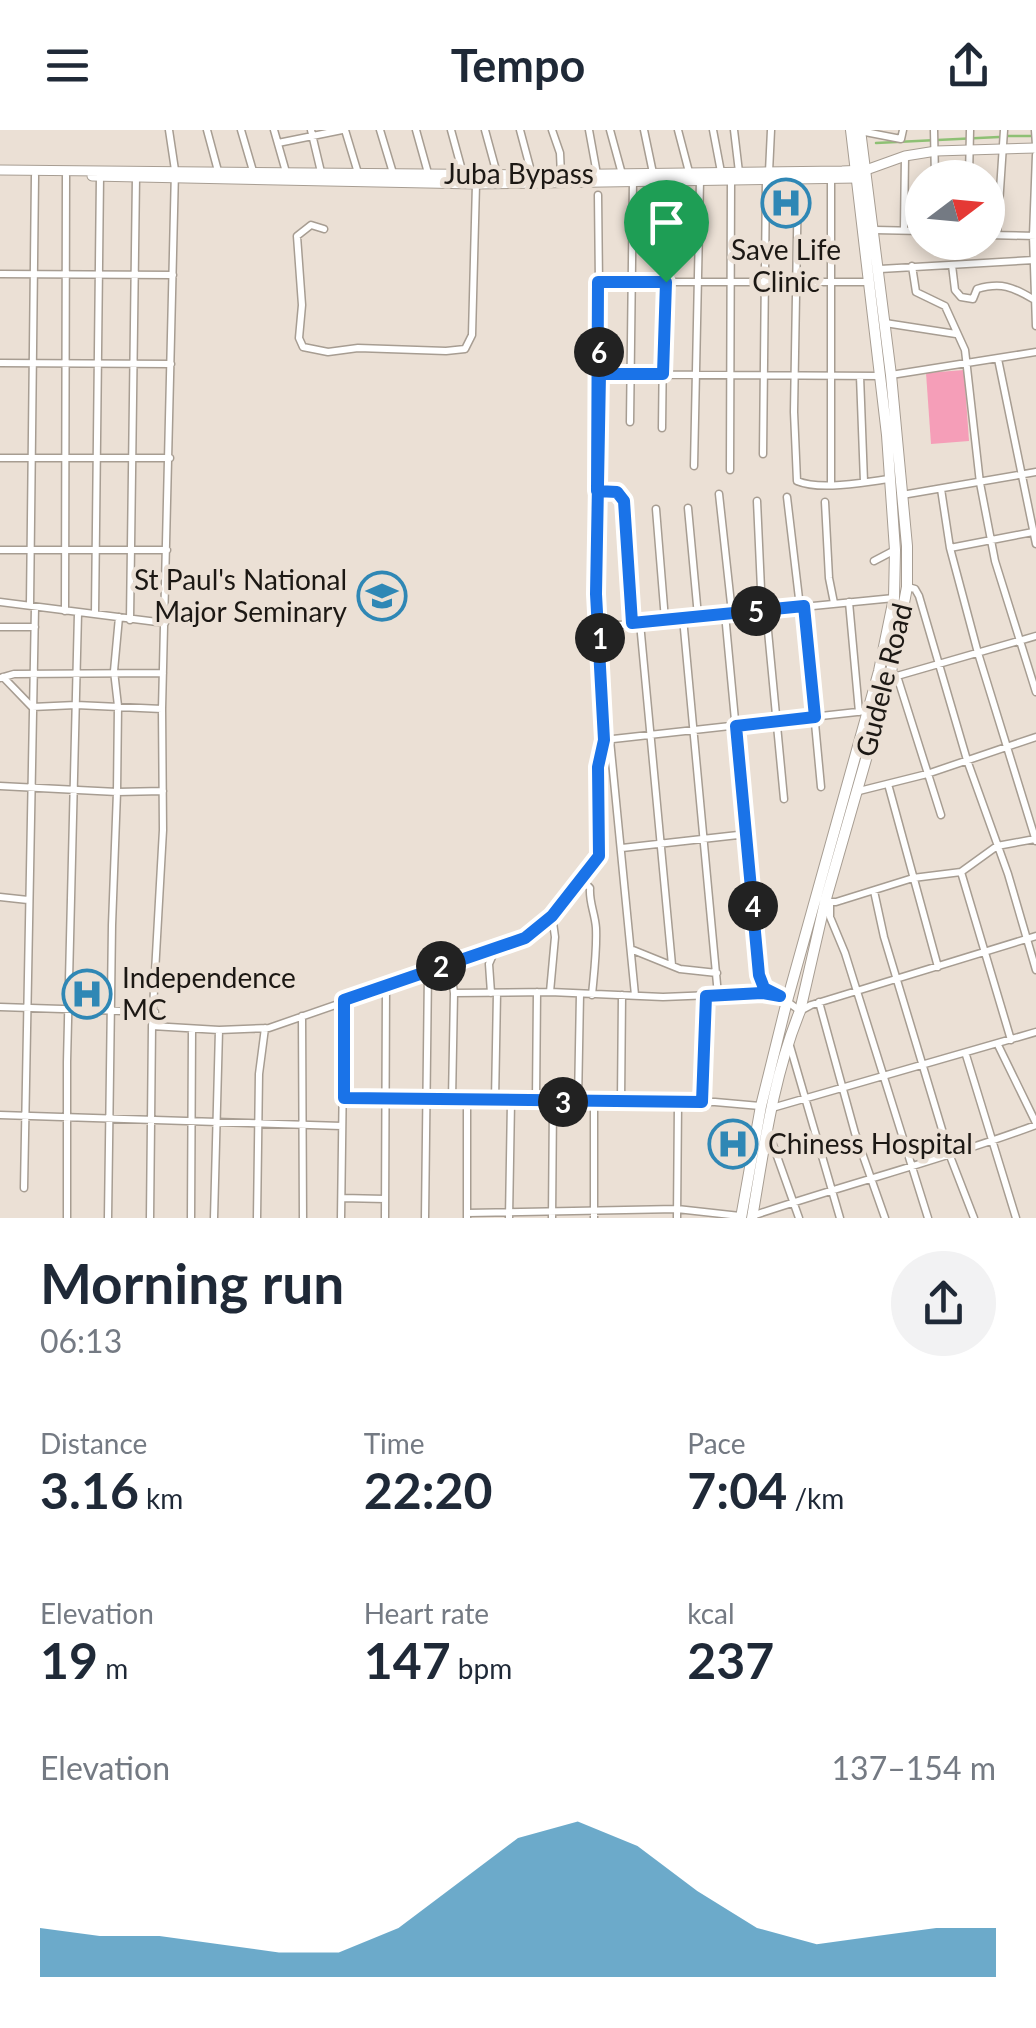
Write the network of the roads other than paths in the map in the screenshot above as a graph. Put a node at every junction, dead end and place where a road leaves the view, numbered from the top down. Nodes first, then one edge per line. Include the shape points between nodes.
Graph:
1 (169, 130) edge
2 (207, 130) edge
3 (240, 130) edge
4 (274, 130) edge
5 (344, 130) edge
6 (380, 130) edge
7 (416, 130) edge
8 (450, 130) edge
9 (486, 130) edge
10 (520, 130) edge
11 (552, 130) edge
12 (588, 130) edge
13 (610, 130) edge
14 (644, 130) edge
15 (678, 130) edge
16 (713, 130) edge
17 (734, 130) edge
18 (771, 130) edge
19 (851, 130) edge
20 (903, 130) edge
21 (934, 130) edge
22 (970, 130) edge
23 (1004, 130) edge
24 (1035, 130) edge
25 (860, 131) edge
26 (312, 134) edge
27 (278, 144) junction
28 (1004, 149) junction
29 (1036, 149) edge
30 (970, 150) junction
31 (936, 151) junction
32 (905, 156) junction
33 (936, 160) edge
34 (969, 160) edge
35 (1003, 160) edge
36 (218, 171) junction
37 (253, 171) junction
38 (286, 172) junction
39 (322, 172) junction
40 (358, 172) junction
41 (689, 172) junction
42 (721, 172) junction
43 (739, 172) junction
44 (859, 172) junction
45 (0, 173) edge
46 (393, 173) junction
47 (654, 173) junction
48 (428, 174) junction
49 (463, 174) junction
50 (497, 174) junction
51 (561, 174) junction
52 (598, 174) junction
53 (622, 174) junction
54 (174, 175) junction
55 (532, 175) junction
56 (35, 176) junction
57 (66, 176) junction
58 (100, 176) junction
59 (768, 176) junction
60 (136, 177) junction
61 (831, 178) junction
62 (798, 179) junction
63 (700, 180) junction
64 (731, 180) junction
65 (632, 181) junction
66 (665, 181) junction
67 (476, 184) junction
68 (598, 195) dead end
69 (324, 229) dead end
70 (904, 229) joint
71 (875, 230) junction
72 (1005, 235) edge
73 (1034, 236) edge
74 (1034, 260) junction
75 (952, 265) junction
76 (912, 266) junction
77 (880, 269) junction
78 (66, 273) junction
79 (0, 274) edge
80 (33, 274) junction
81 (99, 274) junction
82 (132, 274) junction
83 (173, 275) junction
84 (598, 282) junction
85 (633, 282) junction
86 (666, 282) junction
87 (697, 282) junction
88 (731, 282) junction
89 (765, 282) junction
90 (798, 282) junction
91 (831, 282) junction
92 (870, 282) junction
93 (1034, 300) edge
94 (885, 323) junction
95 (1036, 326) edge
96 (956, 334) junction
97 (1036, 352) edge
98 (998, 358) junction
99 (33, 362) junction
100 (98, 362) junction
101 (0, 363) edge
102 (65, 364) junction
103 (132, 364) junction
104 (171, 364) junction
105 (964, 365) junction
106 (600, 374) junction
107 (632, 374) junction
108 (663, 374) junction
109 (695, 375) junction
110 (886, 375) junction
111 (731, 376) junction
112 (796, 376) junction
113 (860, 376) junction
114 (764, 377) junction
115 (831, 377) junction
116 (630, 422) dead end
117 (662, 428) dead end
118 (764, 454) dead end
119 (66, 456) junction
120 (0, 458) edge
121 (32, 458) junction
122 (98, 458) junction
123 (131, 458) junction
124 (170, 458) junction
125 (694, 466) dead end
126 (730, 470) dead end
127 (1036, 472) edge
128 (1024, 474) junction
129 (891, 479) junction
130 (864, 482) junction
131 (980, 483) junction
132 (831, 484) junction
133 (941, 489) junction
134 (597, 491) junction
135 (719, 494) dead end
136 (788, 496) dead end
137 (756, 501) dead end
138 (824, 502) dead end
139 (899, 502) junction
140 (688, 508) dead end
141 (656, 509) dead end
142 (1034, 532) edge
143 (991, 540) junction
144 (1036, 544) edge
145 (950, 548) junction
146 (0, 550) edge
147 (31, 550) junction
148 (131, 550) junction
149 (167, 550) junction
150 (895, 550) junction
151 (64, 551) junction
152 (98, 551) junction
153 (874, 561) dead end
154 (907, 587) junction
155 (894, 598) junction
156 (0, 602) edge
157 (849, 602) junction
158 (834, 604) junction
159 (32, 606) junction
160 (802, 607) junction
161 (764, 610) junction
162 (65, 612) junction
163 (78, 613) junction
164 (95, 614) junction
165 (728, 614) junction
166 (119, 617) junction
167 (698, 617) junction
168 (683, 618) junction
169 (130, 620) junction
170 (665, 620) junction
171 (636, 623) junction
172 (165, 624) junction
173 (599, 626) junction
174 (34, 627) junction
175 (0, 628) edge
176 (1036, 636) edge
177 (1019, 641) junction
178 (978, 652) junction
179 (940, 664) junction
180 (114, 671) junction
181 (76, 673) junction
182 (163, 673) junction
183 (33, 674) junction
184 (894, 674) junction
185 (1, 678) edge
186 (1036, 692) edge
187 (76, 706) junction
188 (118, 706) junction
189 (32, 708) junction
190 (162, 709) junction
191 (863, 712) junction
192 (815, 717) junction
193 (778, 721) junction
194 (736, 726) junction
195 (693, 730) junction
196 (652, 735) junction
197 (1036, 738) edge
198 (607, 740) junction
199 (1006, 746) junction
200 (967, 760) junction
201 (927, 774) junction
202 (888, 784) junction
203 (0, 786) edge
204 (821, 787) dead end
205 (30, 789) junction
206 (72, 790) junction
207 (163, 791) junction
208 (117, 792) junction
209 (850, 793) junction
210 (784, 799) dead end
211 (941, 815) dead end
212 (747, 834) junction
213 (705, 840) junction
214 (1036, 840) edge
215 (662, 844) junction
216 (997, 846) junction
217 (622, 848) junction
218 (961, 872) junction
219 (580, 878) junction
220 (913, 878) junction
221 (874, 891) junction
222 (0, 897) edge
223 (28, 900) junction
224 (828, 903) junction
225 (552, 916) junction
226 (1036, 936) edge
227 (1026, 939) junction
228 (495, 949) junction
229 (633, 950) junction
230 (984, 951) junction
231 (450, 963) junction
232 (672, 965) junction
233 (938, 967) junction
234 (1036, 970) edge
235 (428, 971) junction
236 (718, 974) junction
237 (898, 980) junction
238 (386, 987) junction
239 (537, 992) junction
240 (550, 992) junction
241 (858, 992) junction
242 (494, 993) junction
243 (454, 994) junction
244 (580, 994) junction
245 (592, 994) junction
246 (622, 995) junction
247 (635, 995) junction
248 (706, 996) junction
249 (718, 996) junction
250 (783, 998) junction
251 (344, 1000) junction
252 (818, 1002) junction
253 (0, 1006) edge
254 (26, 1007) junction
255 (69, 1008) junction
256 (112, 1009) junction
257 (800, 1010) junction
258 (154, 1012) junction
259 (302, 1016) junction
260 (152, 1026) junction
261 (264, 1028) junction
262 (192, 1030) junction
263 (219, 1030) junction
264 (1036, 1032) edge
265 (788, 1040) junction
266 (1012, 1040) junction
267 (998, 1044) junction
268 (966, 1055) junction
269 (925, 1065) junction
270 (884, 1078) junction
271 (844, 1087) junction
272 (344, 1098) junction
273 (384, 1098) junction
274 (427, 1100) junction
275 (452, 1100) junction
276 (467, 1100) junction
277 (536, 1100) junction
278 (804, 1100) junction
279 (495, 1101) junction
280 (511, 1101) junction
281 (553, 1102) junction
282 (578, 1102) junction
283 (594, 1102) junction
284 (621, 1102) junction
285 (702, 1102) junction
286 (678, 1103) junction
287 (766, 1107) junction
288 (0, 1115) edge
289 (24, 1116) junction
290 (66, 1116) junction
291 (109, 1117) junction
292 (151, 1118) junction
293 (193, 1120) junction
294 (217, 1121) junction
295 (1036, 1124) edge
296 (259, 1125) junction
297 (300, 1126) junction
298 (342, 1126) junction
299 (767, 1127) junction
300 (993, 1141) junction
301 (950, 1156) junction
302 (912, 1166) junction
303 (871, 1176) junction
304 (24, 1188) dead end
305 (831, 1190) junction
306 (342, 1198) junction
307 (385, 1200) junction
308 (794, 1202) junction
309 (677, 1214) edge
310 (467, 1215) edge
311 (509, 1215) edge
312 (594, 1215) edge
313 (636, 1215) edge
314 (552, 1216) edge
315 (747, 1217) edge
316 (67, 1218) edge
317 (108, 1218) edge
318 (150, 1218) edge
319 (191, 1218) edge
320 (214, 1218) edge
321 (257, 1218) edge
322 (302, 1218) edge
323 (341, 1218) edge
324 (384, 1218) edge
325 (425, 1218) edge
326 (798, 1218) edge
327 (840, 1218) edge
328 (884, 1218) edge
329 (928, 1218) edge
330 (974, 1218) edge
331 (1016, 1218) edge

1 - 54 street
2 - 36 street
3 - 37 street
4 - 27 street
5 - 26 street
5 - 40 street
6 - 46 street
7 - 48 street
8 - 49 street
9 - 50 street
10 - 55 street
11 - 51 street
12 - 52 street
13 - 53 street
14 - 47 street
15 - 41 street
16 - 42 street
17 - 43 street
18 - 59 street
19 - 44 highway, Gudele Road
20 - 25 street via 901,139
21 - 31 street
22 - 30 street
23 - 28 street
24 - 29 street
25 - 44 highway, Gudele Road
26 - 27 street
26 - 39 street
27 - 38 street
28 - 29 main road, Juba Bypass
28 - 30 main road, Juba Bypass
28 - 35 street
29 - 73 street
30 - 31 main road, Juba Bypass
30 - 34 street
31 - 32 main road, Juba Bypass
31 - 33 street
32 - 44 main road, Juba Bypass
32 - 70 street
36 - 37 main road, Juba Bypass
36 - 54 main road, Juba Bypass
37 - 38 main road, Juba Bypass
38 - 39 main road, Juba Bypass
39 - 40 main road, Juba Bypass
40 - 46 main road, Juba Bypass
41 - 42 main road, Juba Bypass
41 - 47 main road, Juba Bypass
42 - 43 main road, Juba Bypass
43 - 59 main road, Juba Bypass
44 - 59 main road, Juba Bypass
44 - 61 main road, Juba Bypass
44 - 71 highway, Gudele Road
44 - 92 highway, Gudele Road
45 - 54 main road, Juba Bypass
45 - 56 main road, Juba Bypass
46 - 48 main road, Juba Bypass
47 - 53 main road, Juba Bypass
48 - 49 main road, Juba Bypass
49 - 50 main road, Juba Bypass
50 - 55 main road, Juba Bypass
51 - 52 main road, Juba Bypass
51 - 55 main road, Juba Bypass
52 - 53 main road, Juba Bypass
54 - 60 main road, Juba Bypass
54 - 67 main road, Juba Bypass
54 - 83 street
56 - 57 main road, Juba Bypass
56 - 80 street
57 - 58 main road, Juba Bypass
57 - 78 street
58 - 60 main road, Juba Bypass
58 - 81 street
59 - 62 main road, Juba Bypass
59 - 64 main road, Juba Bypass
59 - 89 street
60 - 82 street
61 - 62 main road, Juba Bypass
61 - 91 street
62 - 90 street
63 - 64 main road, Juba Bypass
63 - 66 main road, Juba Bypass
63 - 87 street
64 - 88 street
65 - 66 main road, Juba Bypass
65 - 67 main road, Juba Bypass
65 - 85 street
66 - 86 street
67 - 69 street via 472,335 469,346 458,350 302,347 298,236 311,225
68 - 84 street
70 - 71 street
71 - 77 highway, Gudele Road
72 - 73 street
73 - 74 street
74 - 75 street
74 - 93 street
75 - 76 street
75 - 93 street via 961,297 973,299 977,289 997,284
76 - 77 street
76 - 96 street via 916,292 946,306
77 - 94 highway, Gudele Road
78 - 80 street
78 - 81 street
78 - 102 street
79 - 80 street
80 - 99 street
81 - 82 street
81 - 100 street
82 - 83 street
82 - 103 street
83 - 104 street
84 - 85 street
84 - 106 street
85 - 86 street
85 - 107 street
86 - 87 street
86 - 108 street
87 - 88 street
87 - 109 street
88 - 89 street
88 - 111 street
89 - 90 street
89 - 114 street
90 - 91 street
90 - 112 street
91 - 92 street
91 - 115 street
92 - 110 highway, Gudele Road
93 - 95 street
94 - 96 street
94 - 110 highway, Gudele Road
96 - 105 street
97 - 98 street
98 - 105 street
98 - 128 street
99 - 101 street
99 - 102 street
99 - 121 street
100 - 102 street
100 - 103 street
100 - 122 street
102 - 119 street
103 - 104 street
103 - 123 street
104 - 124 street
105 - 110 street
105 - 131 street
106 - 107 street
106 - 134 street
107 - 108 street
107 - 116 street
108 - 109 street
108 - 117 street
109 - 111 street
109 - 125 street
110 - 113 street
110 - 129 highway, Gudele Road
110 - 139 highway, Gudele Road
111 - 114 street
111 - 126 street
112 - 114 street
112 - 115 street
112 - 132 street via 797,481
113 - 115 street
113 - 130 street
114 - 118 street
115 - 132 street
119 - 121 street
119 - 122 street
119 - 151 street
120 - 121 street
121 - 147 street
122 - 123 street
122 - 152 street
123 - 124 street
123 - 148 street
124 - 149 street
127 - 128 street
128 - 131 street
128 - 142 street
129 - 130 street
129 - 139 highway, Gudele Road
130 - 132 street
131 - 133 street
131 - 143 street
133 - 139 street
133 - 145 street
134 - 171 street via 617,492 624,501
134 - 173 street
135 - 165 street
136 - 160 street
137 - 161 street
138 - 158 street
139 - 150 highway, Gudele Road
139 - 154 highway, Gudele Road
140 - 167 street
141 - 170 street
142 - 143 street
142 - 144 street
143 - 145 street
143 - 177 street
145 - 178 street
146 - 147 street
147 - 151 street
147 - 159 street
148 - 149 street
148 - 152 street
148 - 169 street
149 - 172 street
150 - 153 street
150 - 155 highway, Gudele Road
151 - 152 street
151 - 162 street
152 - 164 street
154 - 179 street via 918,592
154 - 184 highway, Gudele Road
155 - 157 street
155 - 191 highway, Gudele Road
156 - 159 street
157 - 158 street
157 - 191 street
158 - 160 street
159 - 162 street
159 - 174 street
160 - 161 street
160 - 192 street
161 - 165 street
161 - 193 street
162 - 163 street
163 - 164 street
163 - 181 street
164 - 166 street
165 - 167 street
165 - 194 street
166 - 169 street
166 - 180 street
167 - 168 street
168 - 170 street
168 - 195 street
169 - 172 street
170 - 171 street
171 - 173 street
171 - 196 street
172 - 182 street
173 - 198 street
174 - 175 street
174 - 183 street
176 - 177 street
177 - 178 street
177 - 186 street
178 - 179 street
178 - 199 street
179 - 184 street
179 - 200 street
180 - 181 street
180 - 182 street
180 - 188 street
181 - 183 street
181 - 187 street
182 - 190 street
183 - 185 street
183 - 189 street
184 - 201 street
184 - 209 highway, Gudele Road
185 - 189 street
187 - 188 street
187 - 189 street
187 - 206 street
188 - 190 street
188 - 208 street
189 - 205 street
190 - 207 street
191 - 192 street
191 - 209 highway, Gudele Road
192 - 193 street
192 - 204 street
193 - 194 street
193 - 210 street
194 - 195 street
194 - 212 street
195 - 196 street
195 - 213 street
196 - 198 street
196 - 215 street
197 - 199 street
198 - 217 street
198 - 219 street via 598,767 599,856
199 - 200 street
199 - 214 street
200 - 201 street
200 - 216 street
201 - 202 street
201 - 211 street
202 - 209 street
202 - 220 street
203 - 205 street
205 - 206 street
205 - 223 street
206 - 208 street
206 - 255 street
207 - 208 street
207 - 258 street
208 - 256 street
209 - 224 highway, Gudele Road
209 - 250 highway, Gudele Road
212 - 213 street
212 - 250 street via 759,975 764,988
213 - 215 street
213 - 236 street
214 - 216 street
215 - 217 street
215 - 232 street
216 - 218 street
216 - 227 street
217 - 229 street
218 - 220 street
218 - 230 street
219 - 225 street
219 - 245 street via 590,888 594,911
220 - 221 street
220 - 233 street
221 - 224 street
221 - 237 street
222 - 223 street
223 - 254 street
224 - 241 street
224 - 257 highway, Gudele Road
225 - 228 street via 525,938
225 - 240 street
226 - 227 street
227 - 230 street
227 - 234 street
228 - 231 street
228 - 242 street via 489,964
229 - 232 street
229 - 247 street
230 - 233 street
230 - 266 street
231 - 235 street
231 - 243 street
232 - 236 street
233 - 237 street
235 - 238 street
235 - 274 street
236 - 249 street
237 - 241 street
237 - 269 street
238 - 251 street
238 - 273 street
239 - 240 street
239 - 242 street
239 - 277 street
240 - 244 street
241 - 252 street
241 - 270 street
242 - 243 street
242 - 279 street
243 - 275 street
244 - 245 street
244 - 282 street
245 - 246 street
246 - 247 street
246 - 284 street
247 - 248 street
248 - 249 street
248 - 285 street
249 - 250 street
250 - 257 street
250 - 287 highway, Gudele Road
251 - 259 street
251 - 272 street
252 - 257 street
252 - 271 street
253 - 254 street
254 - 255 street
254 - 289 street
255 - 256 street
255 - 290 street
256 - 258 street
256 - 291 street
257 - 265 highway, Gudele Road
258 - 260 street
259 - 261 street
259 - 297 street
260 - 262 street
260 - 292 street
261 - 263 street
261 - 296 street
262 - 263 street
262 - 293 street
263 - 294 street
264 - 266 street
265 - 278 street
265 - 287 highway, Gudele Road
266 - 267 street
267 - 268 street
267 - 295 street
268 - 269 street
268 - 300 street
269 - 270 street
269 - 301 street
270 - 271 street
270 - 302 street
271 - 278 street
271 - 303 street
272 - 273 street
272 - 298 street
273 - 274 street
273 - 307 street
274 - 275 street
274 - 325 street
275 - 276 street
276 - 279 street
276 - 310 street
277 - 280 street
277 - 281 street
278 - 287 street
278 - 305 street
279 - 280 street
280 - 311 street
281 - 282 street
281 - 314 street
282 - 283 street
283 - 284 street
283 - 312 street
284 - 286 street
285 - 286 street
285 - 287 street
286 - 309 street
287 - 299 highway, Gudele Road
287 - 315 highway, Gudele Road
288 - 289 street
289 - 290 street
289 - 304 street
290 - 291 street
290 - 316 street
291 - 292 street
291 - 317 street
292 - 293 street
292 - 318 street
293 - 294 street
293 - 319 street
294 - 296 street
294 - 320 street
295 - 300 street
296 - 297 street
296 - 321 street
297 - 298 street
297 - 322 street
298 - 306 street
299 - 308 street
299 - 315 highway, Gudele Road
300 - 301 street
300 - 331 street
301 - 302 street
301 - 330 street
302 - 303 street
302 - 329 street
303 - 305 street
303 - 328 street
305 - 308 street
305 - 327 street
306 - 307 street
306 - 323 street
307 - 324 street
308 - 315 street
308 - 326 street
309 - 313 street
309 - 315 street
310 - 311 street
311 - 314 street
312 - 313 street
312 - 314 street

